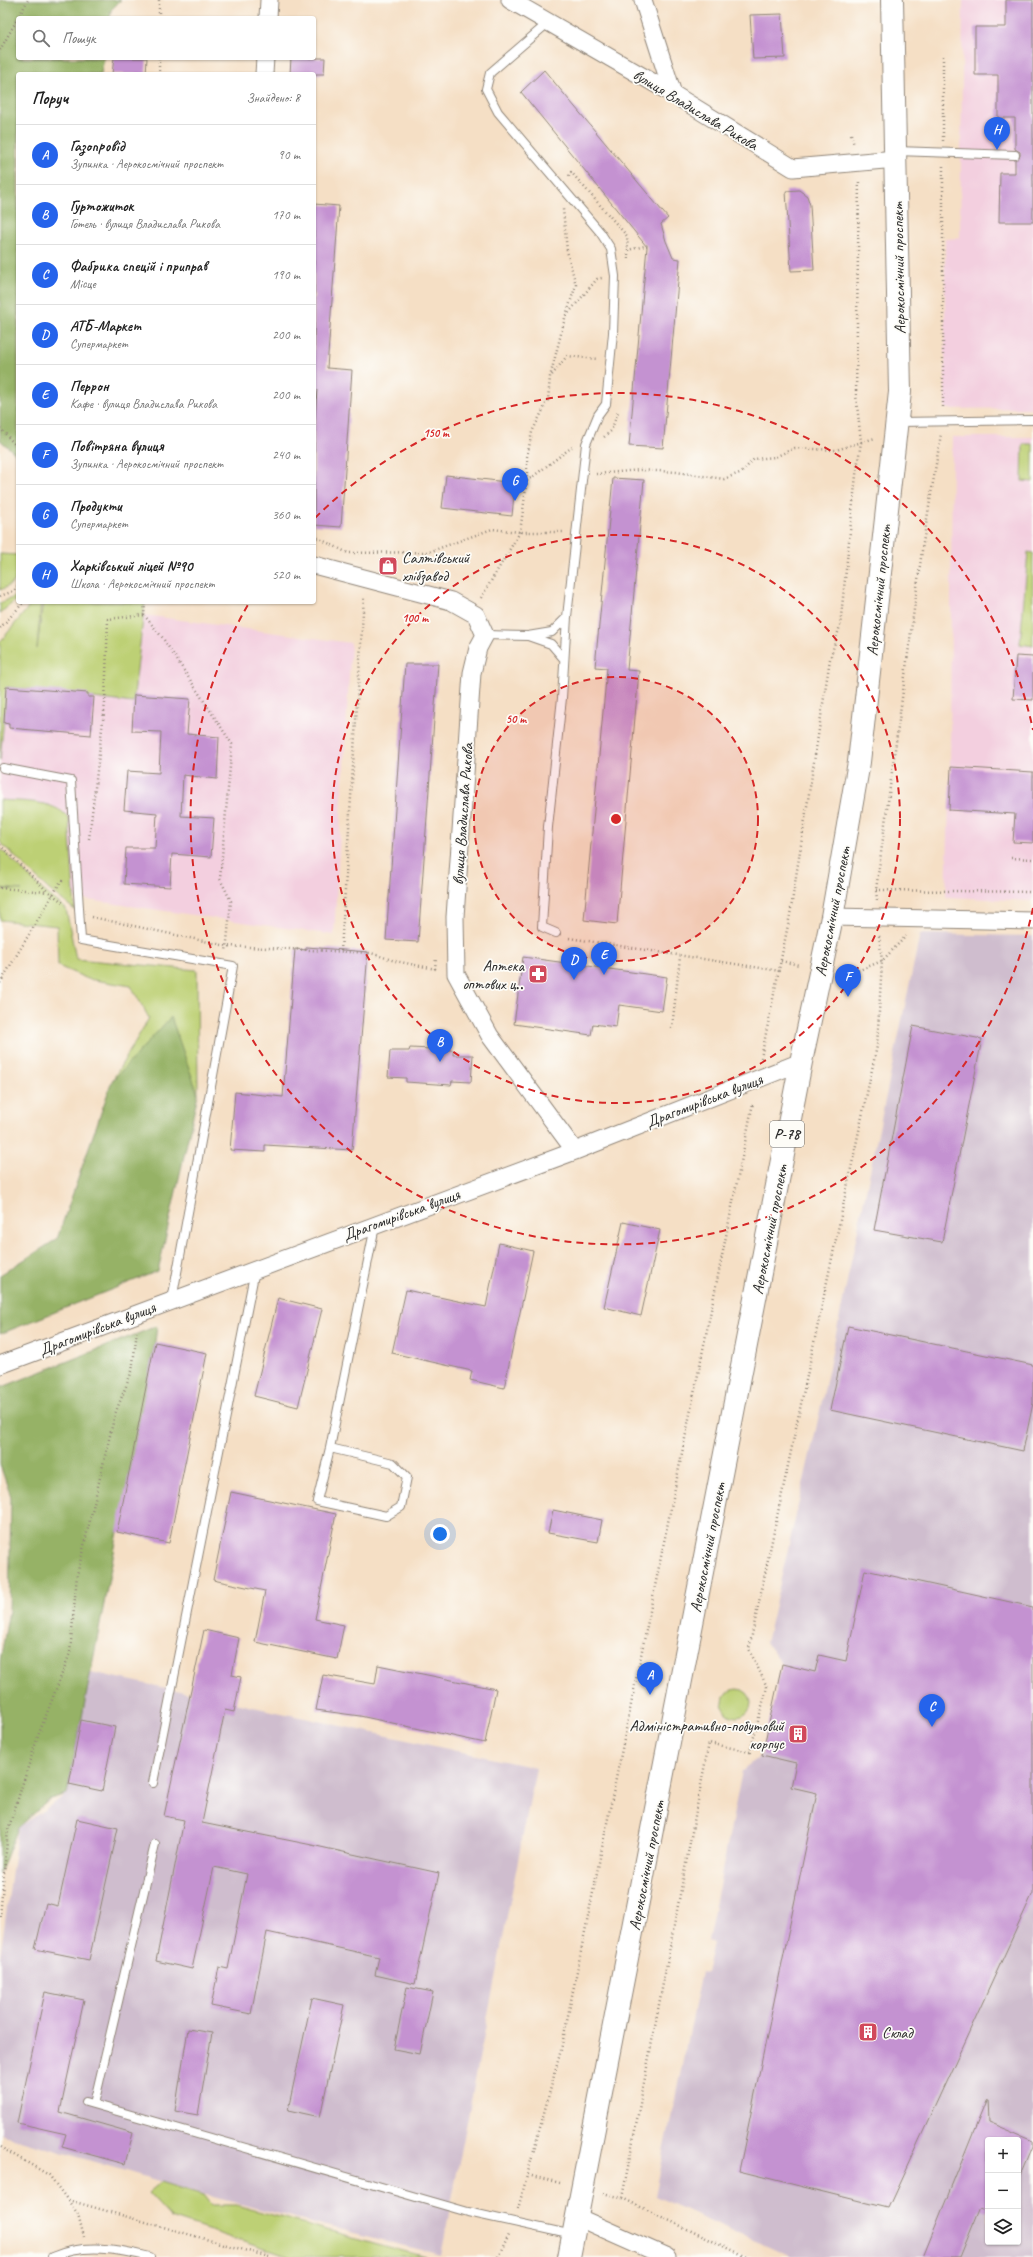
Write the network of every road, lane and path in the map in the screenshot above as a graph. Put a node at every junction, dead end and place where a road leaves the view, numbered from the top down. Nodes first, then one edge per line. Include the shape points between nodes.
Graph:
1 (28, 0) edge
2 (159, 0) edge
3 (269, 0) edge
4 (510, 0) edge
5 (643, 0) edge
6 (892, 0) edge
7 (19, 16) edge
8 (159, 16) edge
9 (268, 16) edge
10 (16, 21) edge
11 (549, 22) junction
12 (0, 50) edge
13 (943, 53) dead end
14 (159, 60) edge
15 (265, 60) edge
16 (159, 72) edge
17 (264, 72) edge
18 (673, 94) junction
19 (851, 134) dead end
20 (943, 152) junction
21 (896, 155) junction
22 (1015, 155) dead end
23 (858, 162) junction
24 (563, 189) junction
25 (649, 245) dead end
26 (628, 250) junction
27 (615, 276) junction
28 (565, 318) junction
29 (609, 360) junction
30 (550, 377) junction
31 (618, 406) dead end
32 (1033, 420) edge
33 (943, 421) junction
34 (896, 427) junction
35 (0, 428) edge
36 (602, 439) dead end
37 (861, 442) junction
38 (16, 446) edge
39 (593, 479) dead end
40 (527, 481) dead end
41 (566, 525) dead end
42 (316, 537) edge
43 (316, 566) edge
44 (365, 579) junction
45 (16, 588) edge
46 (0, 596) edge
47 (22, 604) edge
48 (144, 615) dead end
49 (567, 617) junction
50 (0, 628) edge
51 (484, 635) junction
52 (528, 636) junction
53 (564, 659) junction
54 (3, 768) dead end
55 (0, 845) edge
56 (1011, 858) dead end
57 (1033, 859) edge
58 (0, 888) edge
59 (876, 890) junction
60 (49, 892) junction
61 (1033, 892) edge
62 (79, 914) junction
63 (832, 917) junction
64 (878, 918) junction
65 (923, 919) junction
66 (1033, 921) edge
67 (556, 933) joint
68 (227, 946) junction
69 (341, 951) junction
70 (680, 956) junction
71 (781, 961) junction
72 (882, 961) junction
73 (225, 965) junction
74 (799, 965) dead end
75 (780, 971) junction
76 (456, 974) junction
77 (847, 975) dead end
78 (672, 1028) dead end
79 (760, 1058) dead end
80 (801, 1062) junction
81 (753, 1103) dead end
82 (575, 1151) junction
83 (376, 1223) junction
84 (256, 1269) junction
85 (172, 1300) junction
86 (125, 1318) junction
87 (0, 1365) edge
88 (330, 1448) junction
89 (153, 1783) dead end
90 (155, 1844) dead end
91 (0, 1917) edge
92 (86, 2102) dead end
93 (94, 2104) junction
94 (0, 2147) edge
95 (528, 2176) junction
96 (560, 2183) dead end
97 (603, 2193) dead end
98 (622, 2198) junction
99 (68, 2200) junction
100 (515, 2223) junction
101 (80, 2224) dead end
102 (575, 2226) junction
103 (52, 2257) edge
104 (150, 2257) edge
105 (269, 2257) edge
106 (498, 2257) edge
107 (569, 2257) edge
108 (667, 2257) edge
109 (746, 2257) edge

1 - 7 path
2 - 8 path
3 - 9 street
4 - 11 street, вулиця Владислава Рикова
5 - 18 street
6 - 21 highway, Аерокосмічний проспект / Р-78
10 - 12 path
11 - 18 street, вулиця Владислава Рикова
11 - 24 lane via 490,73 486,89 498,112
13 - 20 path
14 - 16 path
15 - 17 street
18 - 23 street, вулиця Владислава Рикова via 793,168
19 - 23 path
20 - 21 lane
20 - 22 lane
20 - 33 path
21 - 23 street, вулиця Владислава Рикова
21 - 34 highway, Аерокосмічний проспект / Р-78 via 900,392
23 - 37 path via 860,169 856,395
24 - 26 path via 571,172 627,236
24 - 27 lane via 600,232 611,250
24 - 28 path via 561,196 567,251 576,286
25 - 26 path
26 - 27 path via 627,274
27 - 28 path via 597,279
27 - 29 lane via 613,333
28 - 30 path
29 - 30 path via 567,356
29 - 49 lane via 606,404 598,415 586,444
30 - 40 path via 548,400 531,439 527,457
31 - 36 path via 611,430
32 - 33 lane
33 - 34 lane
33 - 59 path via 923,544
34 - 37 path
34 - 63 highway, Аерокосмічний проспект / Р-78 via 859,762
35 - 38 path
37 - 39 path via 836,450 794,448 775,457 754,460 742,472 724,479 640,470 593,474
37 - 71 path via 840,626 830,659
41 - 42 path via 563,532 492,529 428,552 348,553
43 - 44 street
44 - 51 street via 451,601 476,615
44 - 69 path
45 - 46 path
47 - 50 path
48 - 68 path via 162,637 232,744 220,879 231,902
49 - 52 lane via 552,632
49 - 53 lane
51 - 52 lane
51 - 76 street, вулиця Владислава Рикова via 472,673 455,917
52 - 53 lane via 551,644
53 - 67 lane via 548,827 542,927
54 - 62 lane via 71,781
55 - 60 path
56 - 57 path
58 - 60 path
59 - 61 path
59 - 64 path
60 - 62 path
62 - 68 path
62 - 73 lane via 81,940
63 - 64 street
63 - 80 highway, Аерокосмічний проспект / Р-78
64 - 65 street
64 - 72 path
65 - 66 street
65 - 72 path
67 - 70 path via 565,937
68 - 69 path
68 - 73 path
69 - 76 path via 371,953
70 - 75 path
70 - 78 path
71 - 74 path
71 - 75 path
72 - 77 path
72 - 98 path via 877,1046 749,1649 767,1687 750,1752 709,1743
73 - 85 lane via 233,966
75 - 79 path
76 - 82 street, вулиця Владислава Рикова via 490,1036
80 - 82 street, Драгомирівська вулиця
80 - 102 highway, Аерокосмічний проспект / Р-78
81 - 95 path via 561,2050
82 - 83 street, Драгомирівська вулиця
83 - 84 street, Драгомирівська вулиця
83 - 88 lane
84 - 85 street, Драгомирівська вулиця
84 - 89 lane
85 - 86 street, Драгомирівська вулиця
86 - 87 street, Драгомирівська вулиця
86 - 91 path via 137,1333 132,1372 115,1414 77,1575 70,1653 38,1736 8,1830
88 - 88 lane via 317,1501 386,1516 401,1507 407,1477 393,1463
90 - 93 lane
92 - 93 lane
93 - 100 lane via 468,2212
94 - 99 path via 49,2175
95 - 96 path
95 - 100 path
97 - 98 path
98 - 109 path
99 - 101 path via 78,2214
99 - 105 path
100 - 102 lane
100 - 106 path
102 - 107 highway, Аерокосмічний проспект / Р-78
102 - 108 street
103 - 104 lane via 63,2252 102,2248

